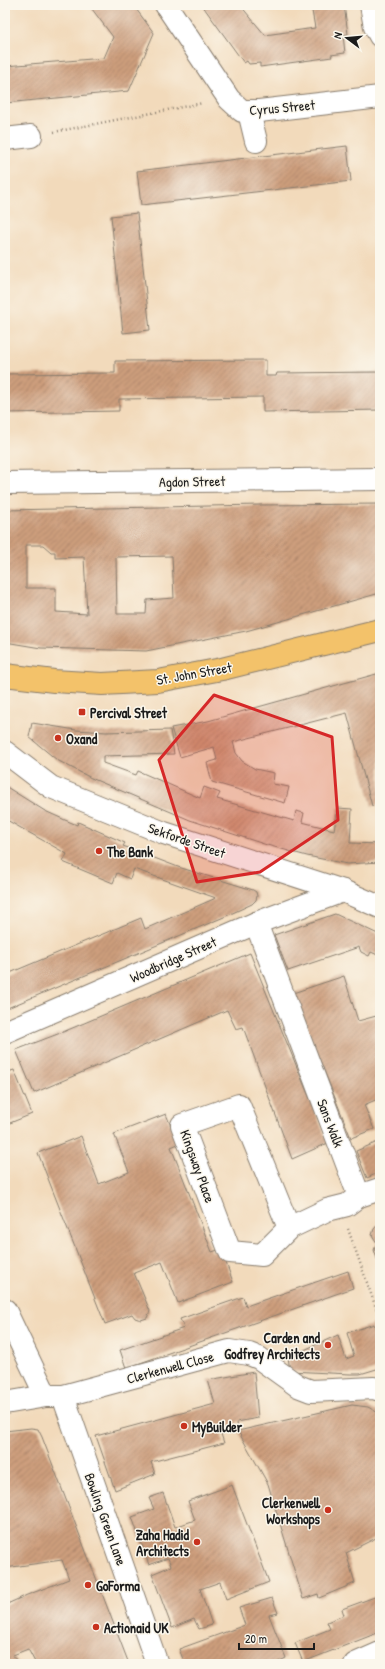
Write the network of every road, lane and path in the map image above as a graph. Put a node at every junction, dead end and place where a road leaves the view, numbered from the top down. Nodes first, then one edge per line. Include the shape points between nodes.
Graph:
1 (166, 5) edge
2 (371, 5) edge
3 (380, 36) edge
4 (380, 97) edge
5 (240, 107) junction
6 (30, 136) joint
7 (5, 139) edge
8 (256, 141) dead end
9 (380, 479) edge
10 (5, 483) edge
11 (380, 630) edge
12 (5, 675) edge
13 (5, 752) edge
14 (343, 890) junction
15 (380, 907) edge
16 (256, 923) junction
17 (5, 1032) edge
18 (380, 1188) edge
19 (353, 1200) junction
20 (288, 1228) junction
21 (5, 1310) edge
22 (380, 1319) edge
23 (380, 1390) edge
24 (55, 1396) junction
25 (5, 1403) edge
26 (157, 1664) edge
27 (305, 1664) edge
28 (310, 1664) edge

1 - 5 street, Cyrus Street
2 - 3 street via 375,27
4 - 5 street, Cyrus Street
5 - 6 path
5 - 8 street
6 - 7 street
9 - 10 street, Agdon Street
11 - 12 main road, St. John Street via 222,669 158,681 102,684
13 - 14 street, Sekforde Street via 51,787 164,833
14 - 15 street, Sekforde Street
14 - 16 street, Woodbridge Street
16 - 17 street, Woodbridge Street
16 - 19 street, Sans Walk
18 - 19 street, Kingsway Place
19 - 20 street, Kingsway Place
19 - 22 path via 343,1214
20 - 20 street, Kingsway Place via 262,1255 230,1252 182,1125 239,1106
21 - 24 street, Bowling Green Lane
23 - 24 street, Clerkenwell Close via 374,1388 311,1391 298,1386 259,1358 229,1351
24 - 25 street, Clerkenwell Close
24 - 26 street, Bowling Green Lane
27 - 28 path

